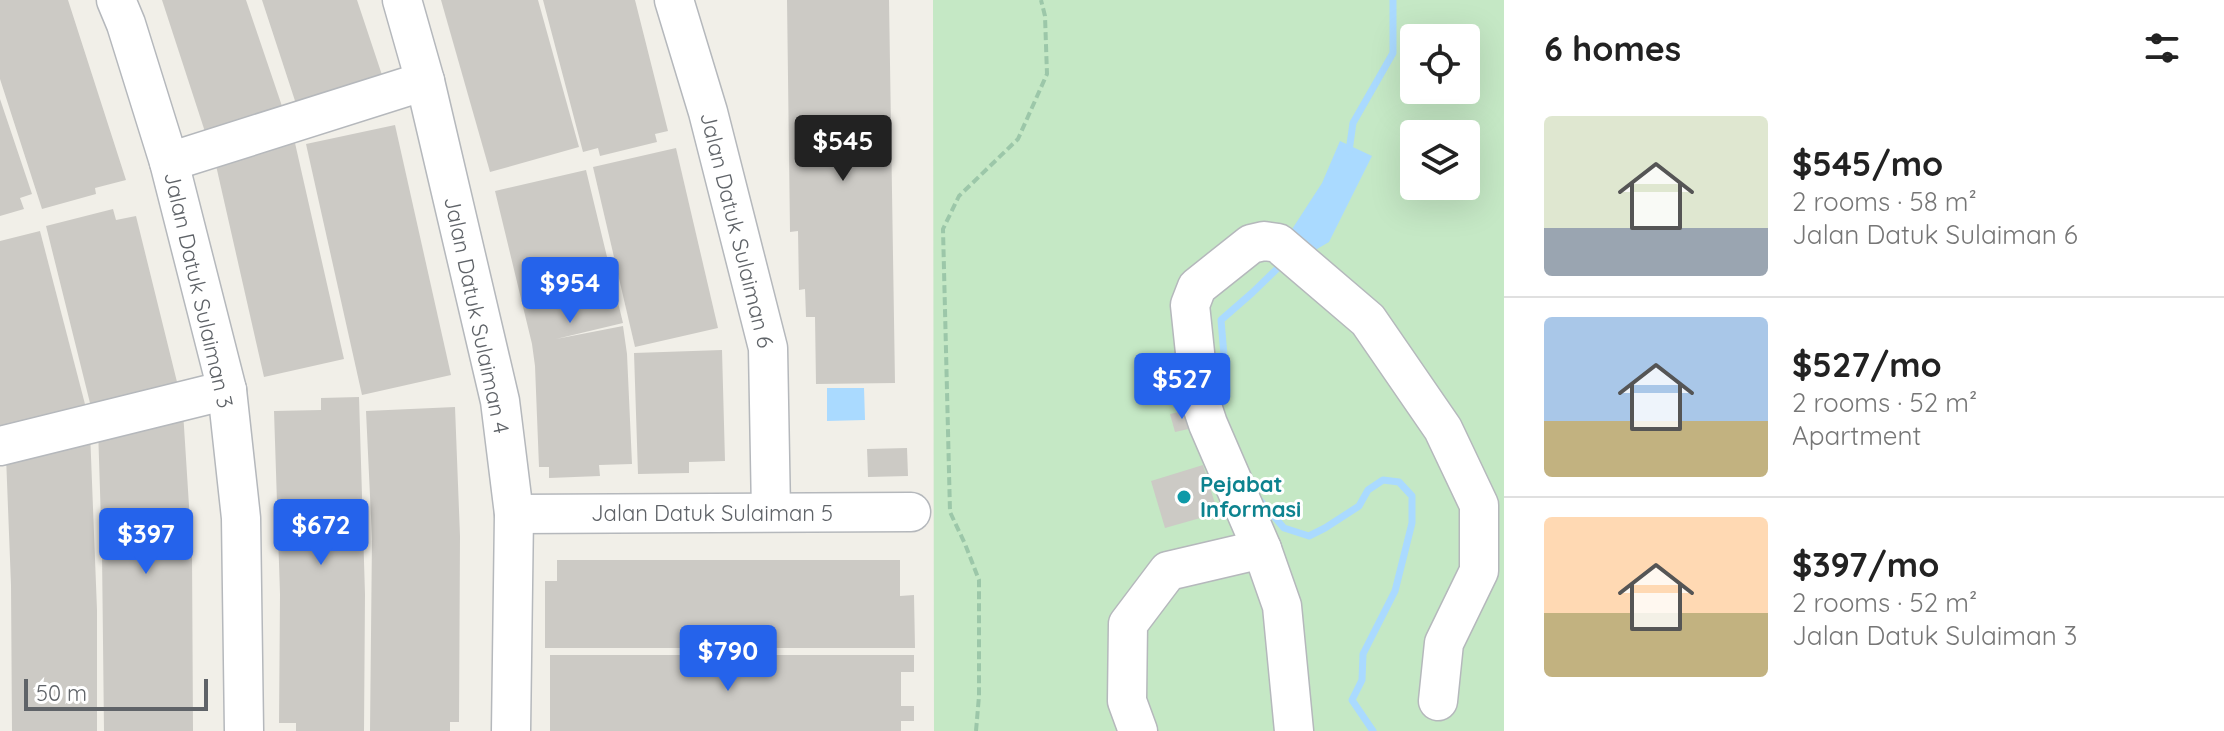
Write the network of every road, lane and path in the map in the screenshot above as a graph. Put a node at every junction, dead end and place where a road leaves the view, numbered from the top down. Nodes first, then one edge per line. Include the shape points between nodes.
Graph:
1 (116, 0) edge
2 (402, 0) edge
3 (674, 0) edge
4 (1041, 0) edge
5 (425, 81) junction
6 (169, 162) junction
7 (227, 390) junction
8 (0, 446) edge
9 (771, 512) junction
10 (911, 512) dead end
11 (514, 514) junction
12 (1262, 549) junction
13 (1438, 701) dead end
14 (244, 731) edge
15 (511, 731) edge
16 (976, 731) edge
17 (1138, 731) edge
18 (1294, 731) edge

1 - 6 street, Jalan Datuk Sulaiman 3
2 - 5 street, Jalan Datuk Sulaiman 4
3 - 9 street, Jalan Datuk Sulaiman 6 via 768,348
4 - 16 path via 1047,74 1018,139 959,196 943,229 950,512 979,580
5 - 6 street
5 - 11 street, Jalan Datuk Sulaiman 4 via 500,401
6 - 7 street, Jalan Datuk Sulaiman 3
7 - 8 street
7 - 14 street, Jalan Datuk Sulaiman 3 via 241,518
9 - 10 street, Jalan Datuk Sulaiman 5
9 - 11 street, Jalan Datuk Sulaiman 5
11 - 15 street, Jalan Datuk Sulaiman 4
12 - 13 street via 1200,400 1190,305 1197,287 1251,244 1264,241 1288,251 1368,320 1443,429 1479,505 1479,571 1444,643
12 - 17 street via 1168,571 1128,624 1127,701
12 - 18 street via 1282,606

